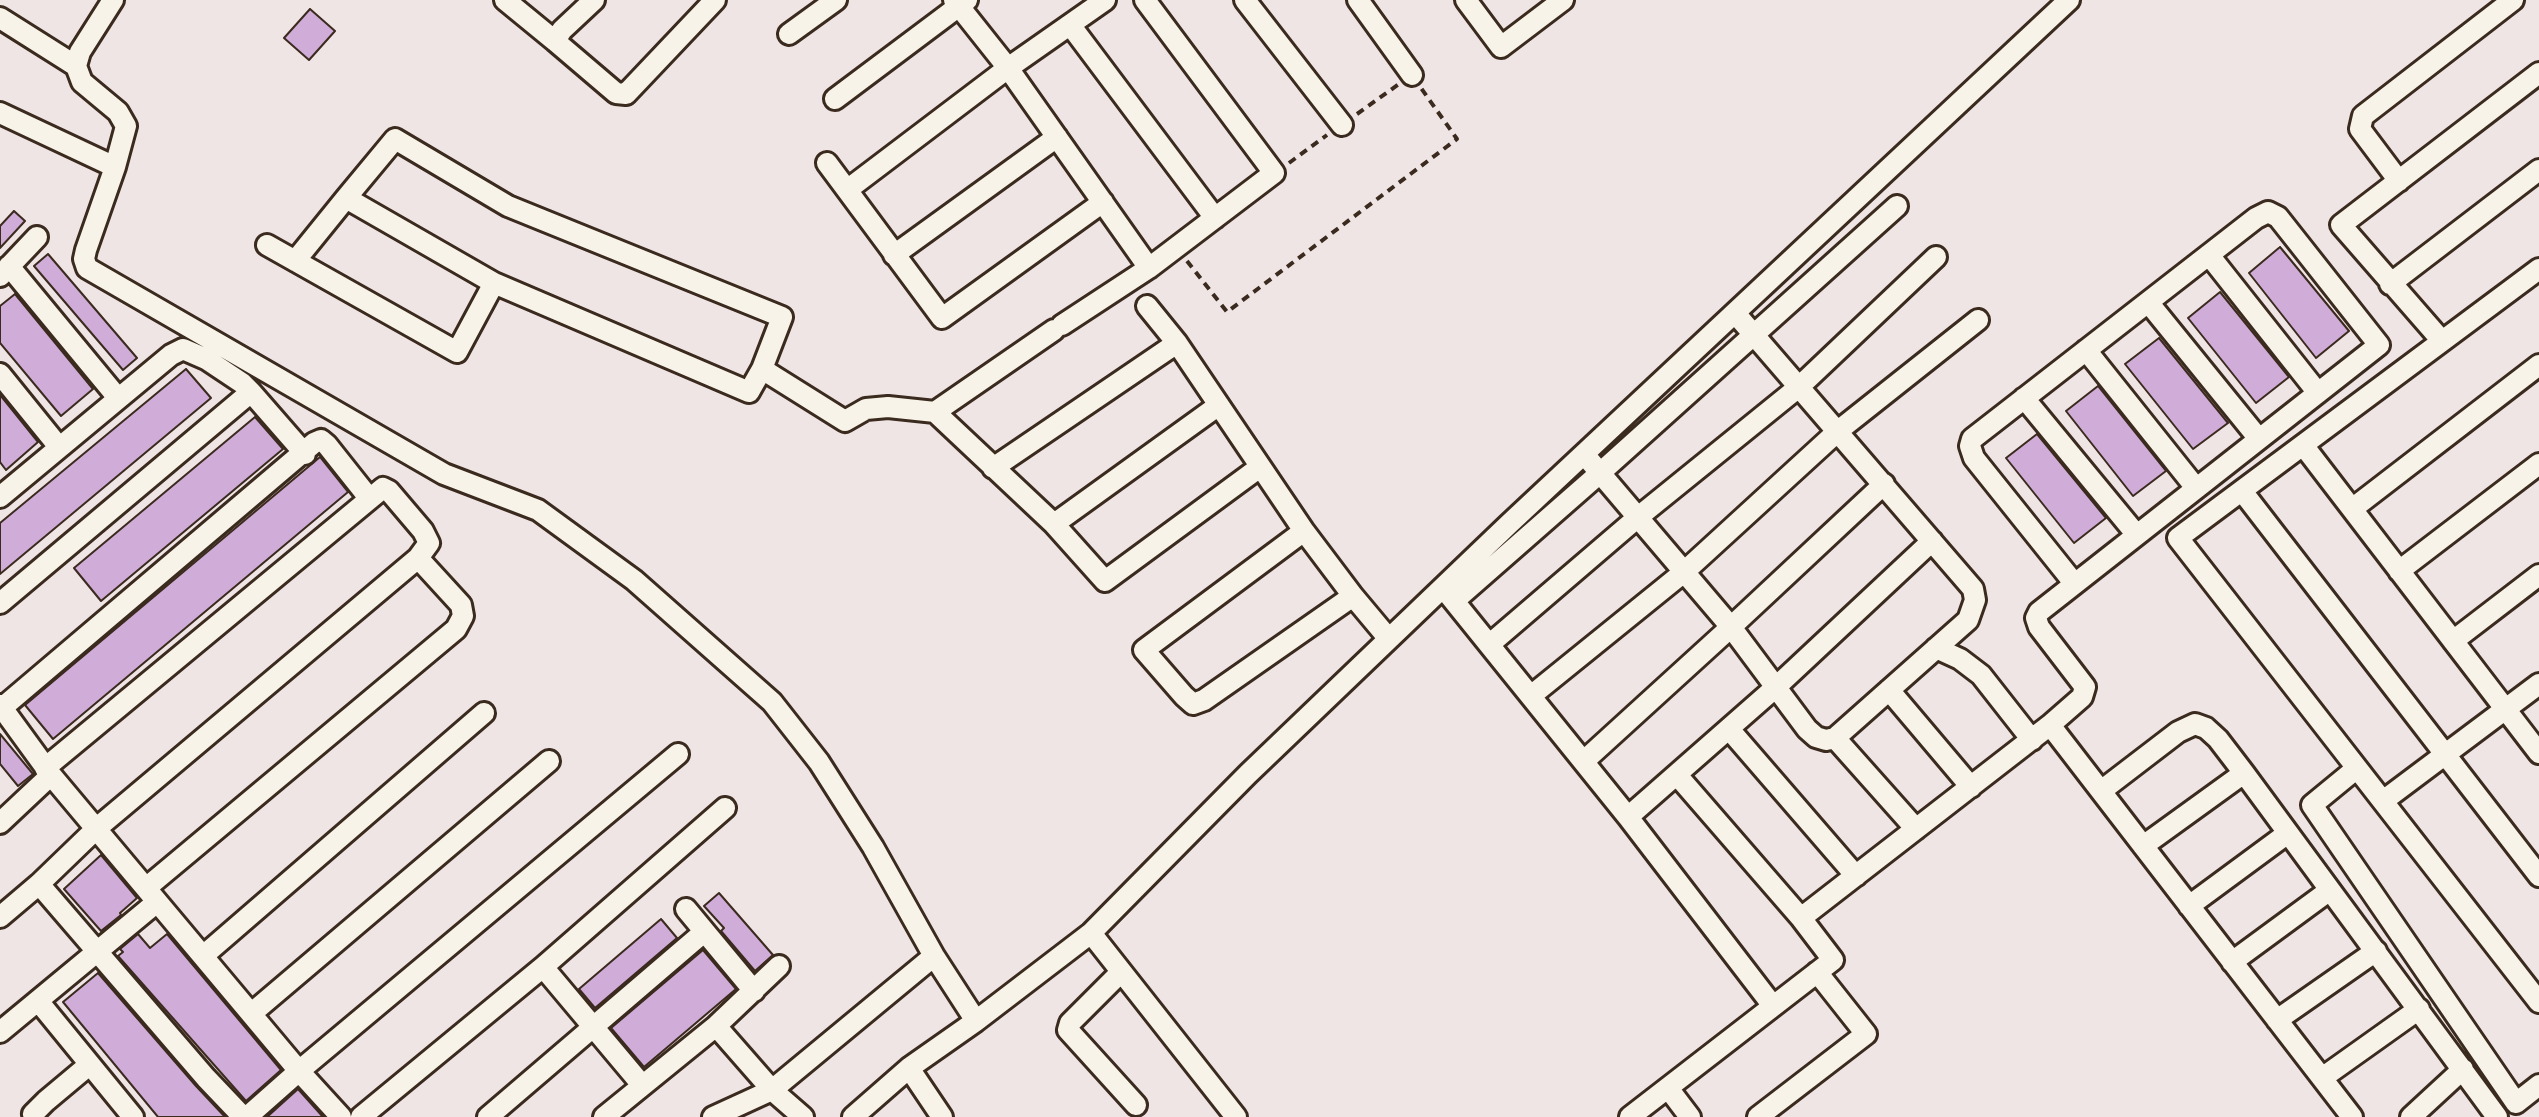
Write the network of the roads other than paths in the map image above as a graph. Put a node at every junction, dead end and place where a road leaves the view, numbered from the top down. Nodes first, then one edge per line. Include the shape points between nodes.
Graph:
1 (113, 0) edge
2 (505, 0) edge
3 (594, 0) edge
4 (715, 0) edge
5 (836, 0) edge
6 (1105, 0) edge
7 (1145, 0) edge
8 (1245, 0) edge
9 (1358, 0) edge
10 (1466, 0) edge
11 (1563, 0) edge
12 (2069, 0) edge
13 (2513, 0) edge
14 (960, 2) edge
15 (0, 18) edge
16 (1071, 26) junction
17 (789, 34) dead end
18 (555, 41) junction
19 (76, 66) junction
20 (1008, 68) junction
21 (2539, 73) edge
22 (1412, 75) road end
23 (835, 99) dead end
24 (2, 119) edge
25 (1342, 125) road end
26 (1057, 137) junction
27 (827, 163) dead end
28 (115, 167) junction
29 (2539, 170) edge
30 (2399, 181) junction
31 (847, 190) junction
32 (346, 198) junction
33 (1103, 202) junction
34 (1897, 206) dead end
35 (1215, 218) junction
36 (37, 237) dead end
37 (267, 245) dead end
38 (894, 255) junction
39 (2209, 255) junction
40 (1936, 257) dead end
41 (295, 261) junction
42 (1149, 268) junction
43 (4, 271) edge
44 (2535, 280) edge
45 (494, 283) junction
46 (2390, 284) junction
47 (2148, 302) junction
48 (1147, 306) dead end
49 (1735, 313) junction
50 (1978, 320) dead end
51 (1754, 335) junction
52 (2442, 341) junction
53 (1177, 343) junction
54 (2086, 350) junction
55 (2539, 365) edge
56 (762, 369) junction
57 (0, 374) edge
58 (1800, 386) junction
59 (251, 392) junction
60 (2318, 393) junction
61 (118, 398) junction
62 (2024, 398) junction
63 (1219, 405) junction
64 (935, 412) junction
65 (1838, 431) junction
66 (2259, 439) junction
67 (2303, 445) junction
68 (59, 447) junction
69 (305, 454) junction
70 (1584, 454) junction
71 (2539, 464) edge
72 (1260, 467) junction
73 (993, 468) junction
74 (1600, 473) junction
75 (1884, 484) junction
76 (2196, 488) junction
77 (2242, 491) junction
78 (0, 496) edge
79 (369, 498) junction
80 (2352, 509) junction
81 (1637, 518) junction
82 (1054, 524) junction
83 (1304, 531) junction
84 (2136, 534) junction
85 (1932, 541) junction
86 (418, 558) junction
87 (2399, 571) junction
88 (1684, 572) junction
89 (2539, 575) edge
90 (2074, 583) junction
91 (1448, 594) junction
92 (1353, 596) junction
93 (0, 603) edge
94 (1731, 627) junction
95 (1389, 639) junction
96 (2453, 641) junction
97 (1490, 644) junction
98 (1936, 648) junction
99 (2539, 684) edge
100 (1776, 687) junction
101 (1889, 690) junction
102 (1532, 695) junction
103 (1, 706) edge
104 (2506, 710) junction
105 (484, 713) dead end
106 (2050, 725) junction
107 (1729, 729) junction
108 (1835, 738) junction
109 (2032, 740) junction
110 (2539, 753) edge
111 (678, 754) dead end
112 (2445, 755) junction
113 (549, 761) dead end
114 (1584, 761) junction
115 (2357, 768) junction
116 (48, 772) junction
117 (2244, 773) junction
118 (1677, 775) junction
119 (1971, 787) junction
120 (2101, 791) junction
121 (2383, 801) junction
122 (725, 808) dead end
123 (1628, 817) junction
124 (1, 819) edge
125 (97, 828) junction
126 (1916, 829) junction
127 (2288, 833) junction
128 (2143, 846) junction
129 (1856, 876) junction
130 (2539, 876) edge
131 (39, 884) junction
132 (2330, 890) junction
133 (151, 895) junction
134 (2189, 906) junction
135 (686, 909) dead end
136 (0, 917) edge
137 (1801, 918) junction
138 (704, 932) junction
139 (1091, 933) junction
140 (98, 951) junction
141 (2376, 951) junction
142 (203, 956) junction
143 (934, 956) junction
144 (2232, 962) junction
145 (779, 966) dead end
146 (543, 967) junction
147 (1121, 972) junction
148 (1817, 972) junction
149 (754, 991) junction
150 (39, 1002) junction
151 (2539, 1002) edge
152 (1773, 1006) junction
153 (2419, 1009) junction
154 (252, 1013) junction
155 (2277, 1020) junction
156 (976, 1021) junction
157 (716, 1026) junction
158 (594, 1027) junction
159 (0, 1032) edge
160 (89, 1065) junction
161 (909, 1068) junction
162 (2463, 1069) junction
163 (299, 1071) junction
164 (2322, 1078) junction
165 (642, 1085) junction
166 (2539, 1085) edge
167 (1668, 1088) junction
168 (772, 1090) junction
169 (1136, 1105) dead end
170 (1784, 1110) edge
171 (34, 1117) edge
172 (133, 1117) edge
173 (245, 1117) edge
174 (341, 1117) edge
175 (361, 1117) edge
176 (488, 1117) edge
177 (604, 1117) edge
178 (713, 1117) edge
179 (803, 1117) edge
180 (853, 1117) edge
181 (942, 1117) edge
182 (1236, 1117) edge
183 (1630, 1117) edge
184 (1690, 1117) edge
185 (1758, 1117) edge
186 (2352, 1117) edge
187 (2411, 1117) edge
188 (2497, 1117) edge

1 - 19 street
2 - 18 street
3 - 18 street
4 - 18 street via 626,94 616,93
5 - 17 street
6 - 16 street
7 - 35 street via 1274,173
8 - 25 street
9 - 22 street
10 - 11 street via 1501,47
12 - 49 street
13 - 30 street via 2363,116 2362,133
14 - 20 street
14 - 23 street
15 - 19 street
16 - 20 street
16 - 35 street
19 - 28 street via 82,82 124,119
20 - 26 street
20 - 31 street
21 - 30 street
24 - 28 street
26 - 33 street
26 - 38 street
27 - 31 street
28 - 143 street via 86,250 87,268 444,474 538,510 634,580 772,702 819,762
29 - 46 street
30 - 46 street via 2341,225
31 - 38 street
32 - 41 street
32 - 45 street
32 - 56 street via 395,139 508,206 782,317
33 - 38 street via 942,318
33 - 42 street
34 - 51 street
35 - 42 street
36 - 43 street
37 - 41 street
39 - 47 street
39 - 60 street
39 - 60 street via 2268,212 2287,228 2379,345
40 - 58 street
41 - 45 street via 457,352
42 - 64 street
43 - 61 street
44 - 52 street
45 - 56 street via 749,392
46 - 52 street
47 - 54 street
47 - 66 street
48 - 53 street
49 - 51 street
49 - 70 street
50 - 65 street
51 - 58 street
51 - 74 street
52 - 67 street
53 - 63 street
53 - 73 street
54 - 62 street
54 - 76 street
55 - 80 street
56 - 64 street via 845,421 866,409
57 - 68 street
58 - 65 street
58 - 81 street
59 - 61 street via 183,349
59 - 69 street
59 - 93 street
60 - 66 street
61 - 68 street
62 - 84 street
62 - 90 street via 1970,446 1974,458
63 - 72 street
63 - 82 street
64 - 73 street
65 - 75 street
65 - 88 street
66 - 76 street
67 - 77 street
67 - 80 street
68 - 78 street
69 - 79 street via 321,440
69 - 103 street
70 - 74 street
70 - 91 street
71 - 87 street
72 - 82 street via 1105,581
72 - 83 street
73 - 82 street
74 - 81 street
74 - 91 street
75 - 85 street
75 - 94 street
76 - 84 street
77 - 112 street
77 - 115 street via 2178,538
79 - 86 street via 383,488 389,491 423,531 429,543
79 - 116 street
80 - 87 street
81 - 88 street
81 - 97 street
83 - 92 street
83 - 92 street via 1144,650 1193,704
84 - 90 street
85 - 98 street via 1973,589 1975,600 1968,620
85 - 100 street
86 - 125 street
86 - 133 street via 461,605 463,616 456,629
87 - 96 street
88 - 94 street
88 - 102 street
89 - 96 street
90 - 106 street via 2036,618 2085,687 2080,700
91 - 95 street
91 - 97 street
92 - 95 street
94 - 100 street
94 - 114 street
95 - 139 street
96 - 104 street
97 - 102 street
98 - 101 street
98 - 109 street via 1981,675
99 - 104 street
100 - 107 street
100 - 108 street via 1816,737
101 - 108 street
101 - 119 street
102 - 114 street
103 - 116 street
104 - 110 street
104 - 112 street
105 - 142 street
106 - 109 street
106 - 120 street
107 - 118 street
107 - 129 street
108 - 126 street
109 - 119 street
111 - 163 street
112 - 121 street
112 - 130 street
113 - 154 street
114 - 123 street
115 - 121 street
115 - 166 street via 2312,805 2516,1103
116 - 124 street
116 - 125 street
117 - 120 street via 2218,739 2195,724
117 - 127 street
117 - 128 street
118 - 123 street
118 - 137 street
119 - 126 street
120 - 128 street
121 - 151 street
122 - 146 street
123 - 152 street
125 - 131 street
125 - 133 street
126 - 129 street
127 - 132 street
127 - 134 street
128 - 134 street
129 - 137 street
131 - 136 street
131 - 140 street
132 - 141 street
132 - 144 street
133 - 140 street
133 - 142 street
134 - 144 street
135 - 138 street
137 - 148 street via 1833,960
138 - 149 street
138 - 158 street
139 - 147 street
139 - 156 street
140 - 150 street
140 - 173 street
141 - 153 street
141 - 155 street
142 - 154 street
143 - 156 street
143 - 168 street
144 - 155 street
145 - 149 street
146 - 158 street
146 - 175 street
147 - 169 street via 1068,1030
147 - 182 street
148 - 152 street
148 - 170 street via 1866,1034
149 - 157 street
150 - 159 street
150 - 160 street
152 - 167 street
153 - 162 street
153 - 164 street
154 - 163 street
155 - 164 street
156 - 161 street
157 - 165 street
157 - 168 street
158 - 165 street
158 - 176 street
160 - 171 street
160 - 172 street
161 - 180 street
161 - 181 street
162 - 187 street
162 - 188 street
163 - 173 street
163 - 174 street
164 - 186 street
165 - 177 street
167 - 183 street
167 - 184 street
168 - 178 street
168 - 179 street
170 - 185 street

